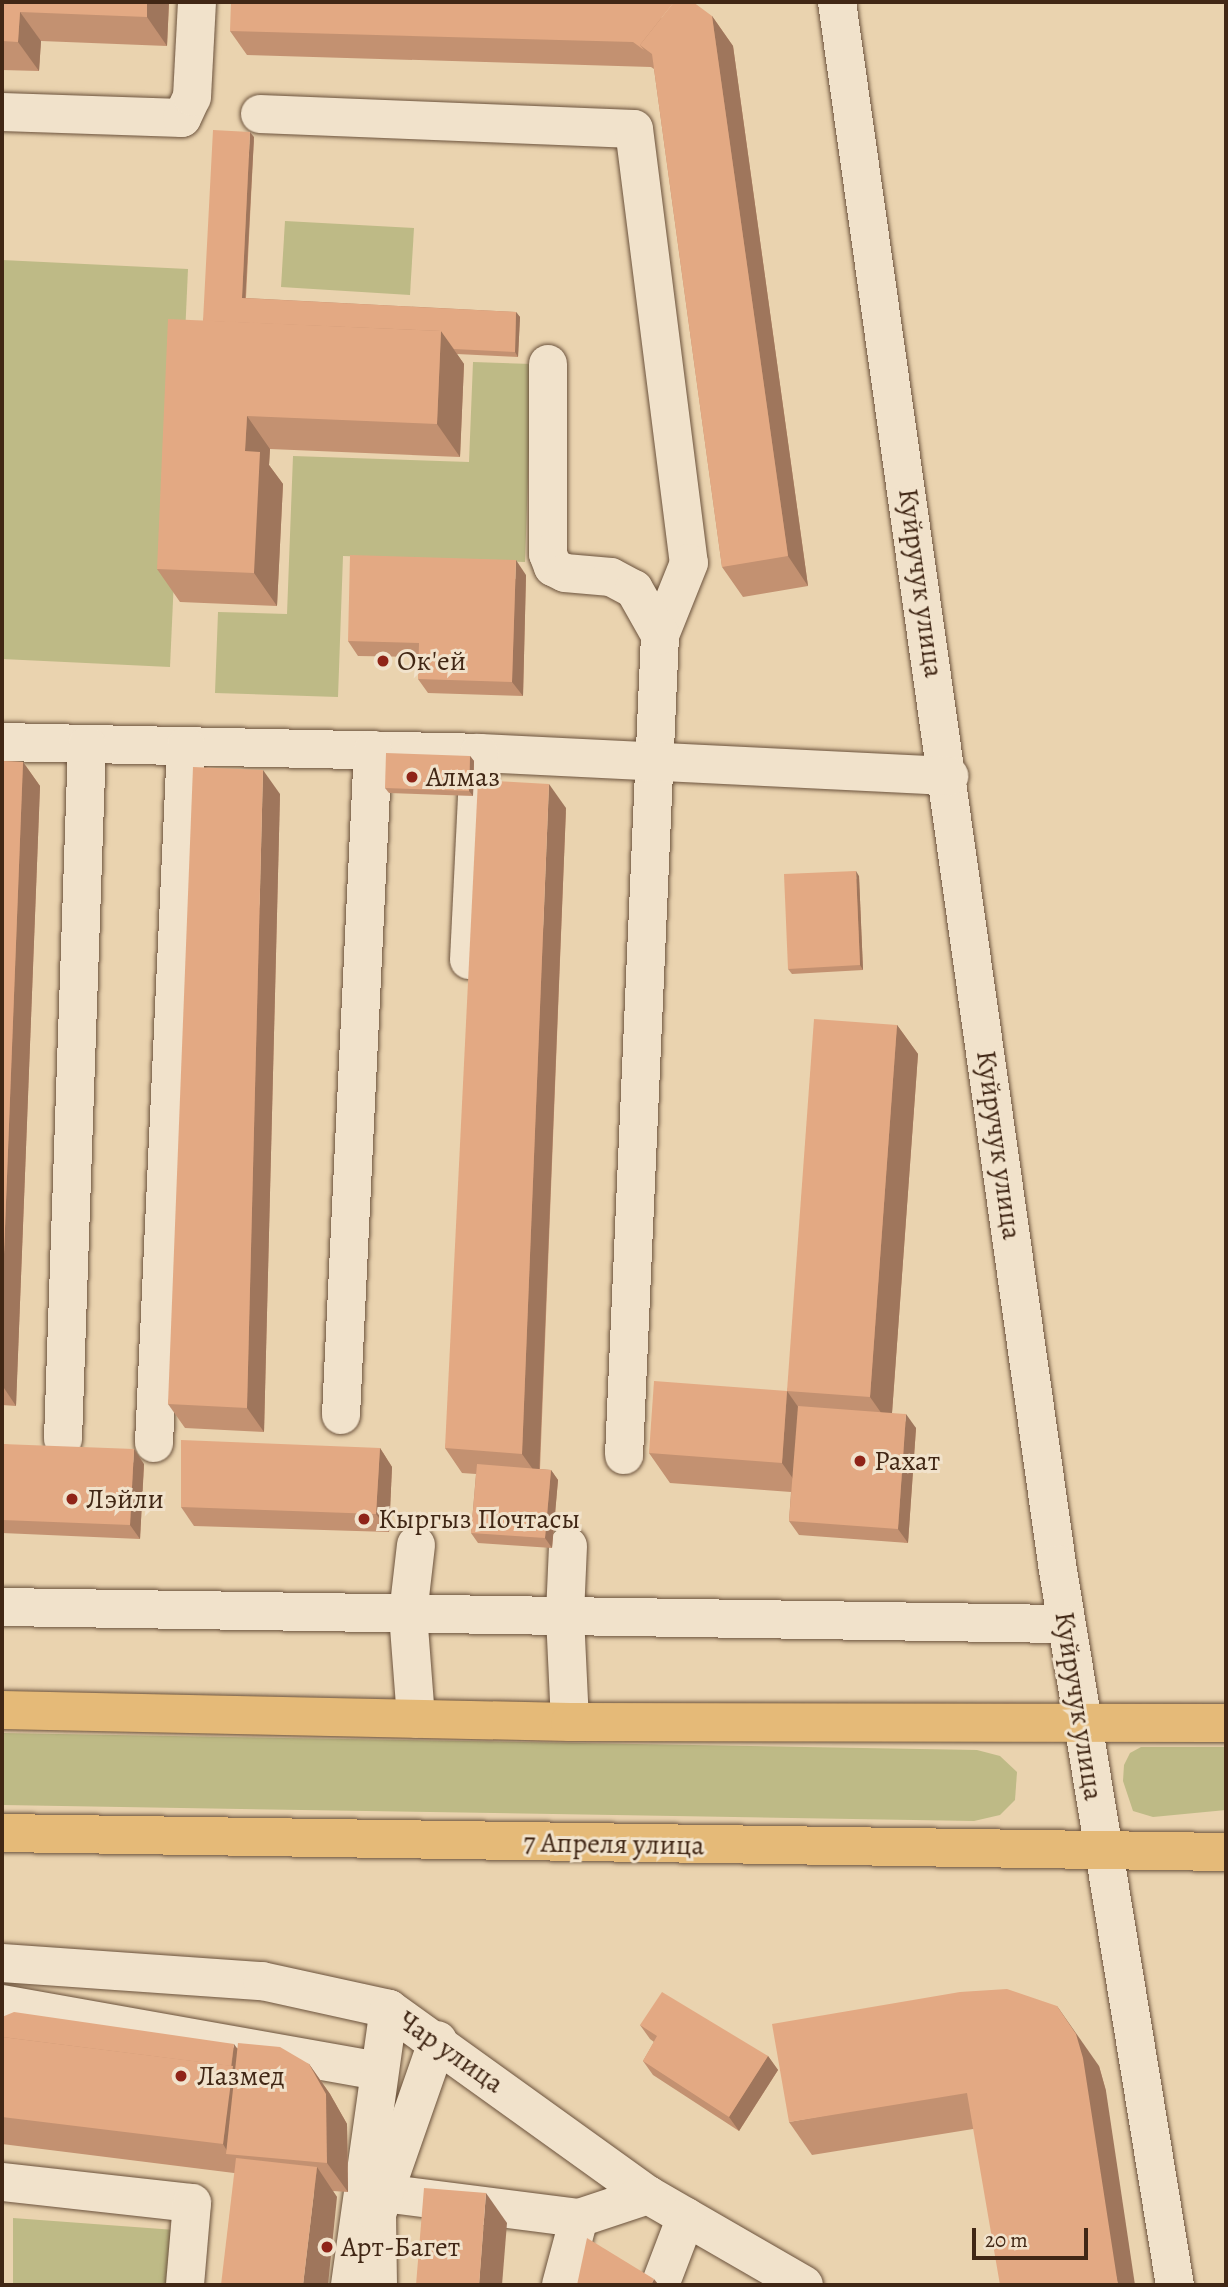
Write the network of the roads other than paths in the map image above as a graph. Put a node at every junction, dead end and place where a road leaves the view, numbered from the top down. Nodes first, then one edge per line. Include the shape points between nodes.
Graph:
1 (197, 2) edge
2 (837, 2) edge
3 (2, 113) edge
4 (260, 114) dead end
5 (548, 364) dead end
6 (660, 635) junction
7 (2, 743) edge
8 (87, 745) junction
9 (186, 746) junction
10 (373, 750) junction
11 (478, 753) junction
12 (652, 759) junction
13 (948, 776) junction
14 (468, 990) edge
15 (341, 1415) dead end
16 (63, 1439) dead end
17 (154, 1444) dead end
18 (624, 1455) dead end
19 (416, 1545) dead end
20 (568, 1546) dead end
21 (2, 1607) edge
22 (408, 1614) junction
23 (565, 1616) junction
24 (1066, 1625) junction
25 (2, 1710) edge
26 (416, 1719) junction
27 (570, 1722) junction
28 (1226, 1723) edge
29 (1082, 1724) junction
30 (2, 1833) edge
31 (1102, 1851) junction
32 (1226, 1852) edge
33 (2, 1963) edge
34 (2, 2004) edge
35 (389, 2009) junction
36 (438, 2040) junction
37 (378, 2071) junction
38 (2, 2182) edge
39 (383, 2193) junction
40 (648, 2194) junction
41 (686, 2217) junction
42 (579, 2218) junction
43 (185, 2285) edge
44 (350, 2285) edge
45 (378, 2285) edge
46 (561, 2285) edge
47 (660, 2285) edge
48 (804, 2285) edge
49 (1175, 2285) edge

1 - 3 street via 192,97 182,118
2 - 13 street, Куйручук улица
4 - 6 street via 634,129 689,563
5 - 6 street via 548,554 553,567 565,573 611,577 634,589
6 - 12 street
7 - 8 street
8 - 9 street
8 - 16 street
9 - 10 street
9 - 17 street
10 - 11 street
10 - 15 street
11 - 12 street
11 - 14 street
12 - 13 street
12 - 18 street
13 - 24 street, Куйручук улица
19 - 22 street
20 - 23 street
21 - 22 street
22 - 23 street
22 - 26 street
23 - 24 street
23 - 27 street
24 - 29 street, Куйручук улица
25 - 26 main road
26 - 27 main road
27 - 29 main road
28 - 29 main road
29 - 31 street, Куйручук улица
30 - 31 main road, 7 Апреля улица
31 - 32 main road, 7 Апреля улица
31 - 49 street, Куйручук улица
33 - 35 street, Чар улица via 262,1981
34 - 37 street
35 - 36 street, Чар улица
35 - 37 street
36 - 39 street
36 - 40 street, Чар улица
37 - 44 street
38 - 43 street via 192,2203
39 - 42 street
39 - 45 street via 377,2214
40 - 41 street, Чар улица
40 - 42 street
41 - 47 street
41 - 48 street, Чар улица
42 - 46 street

